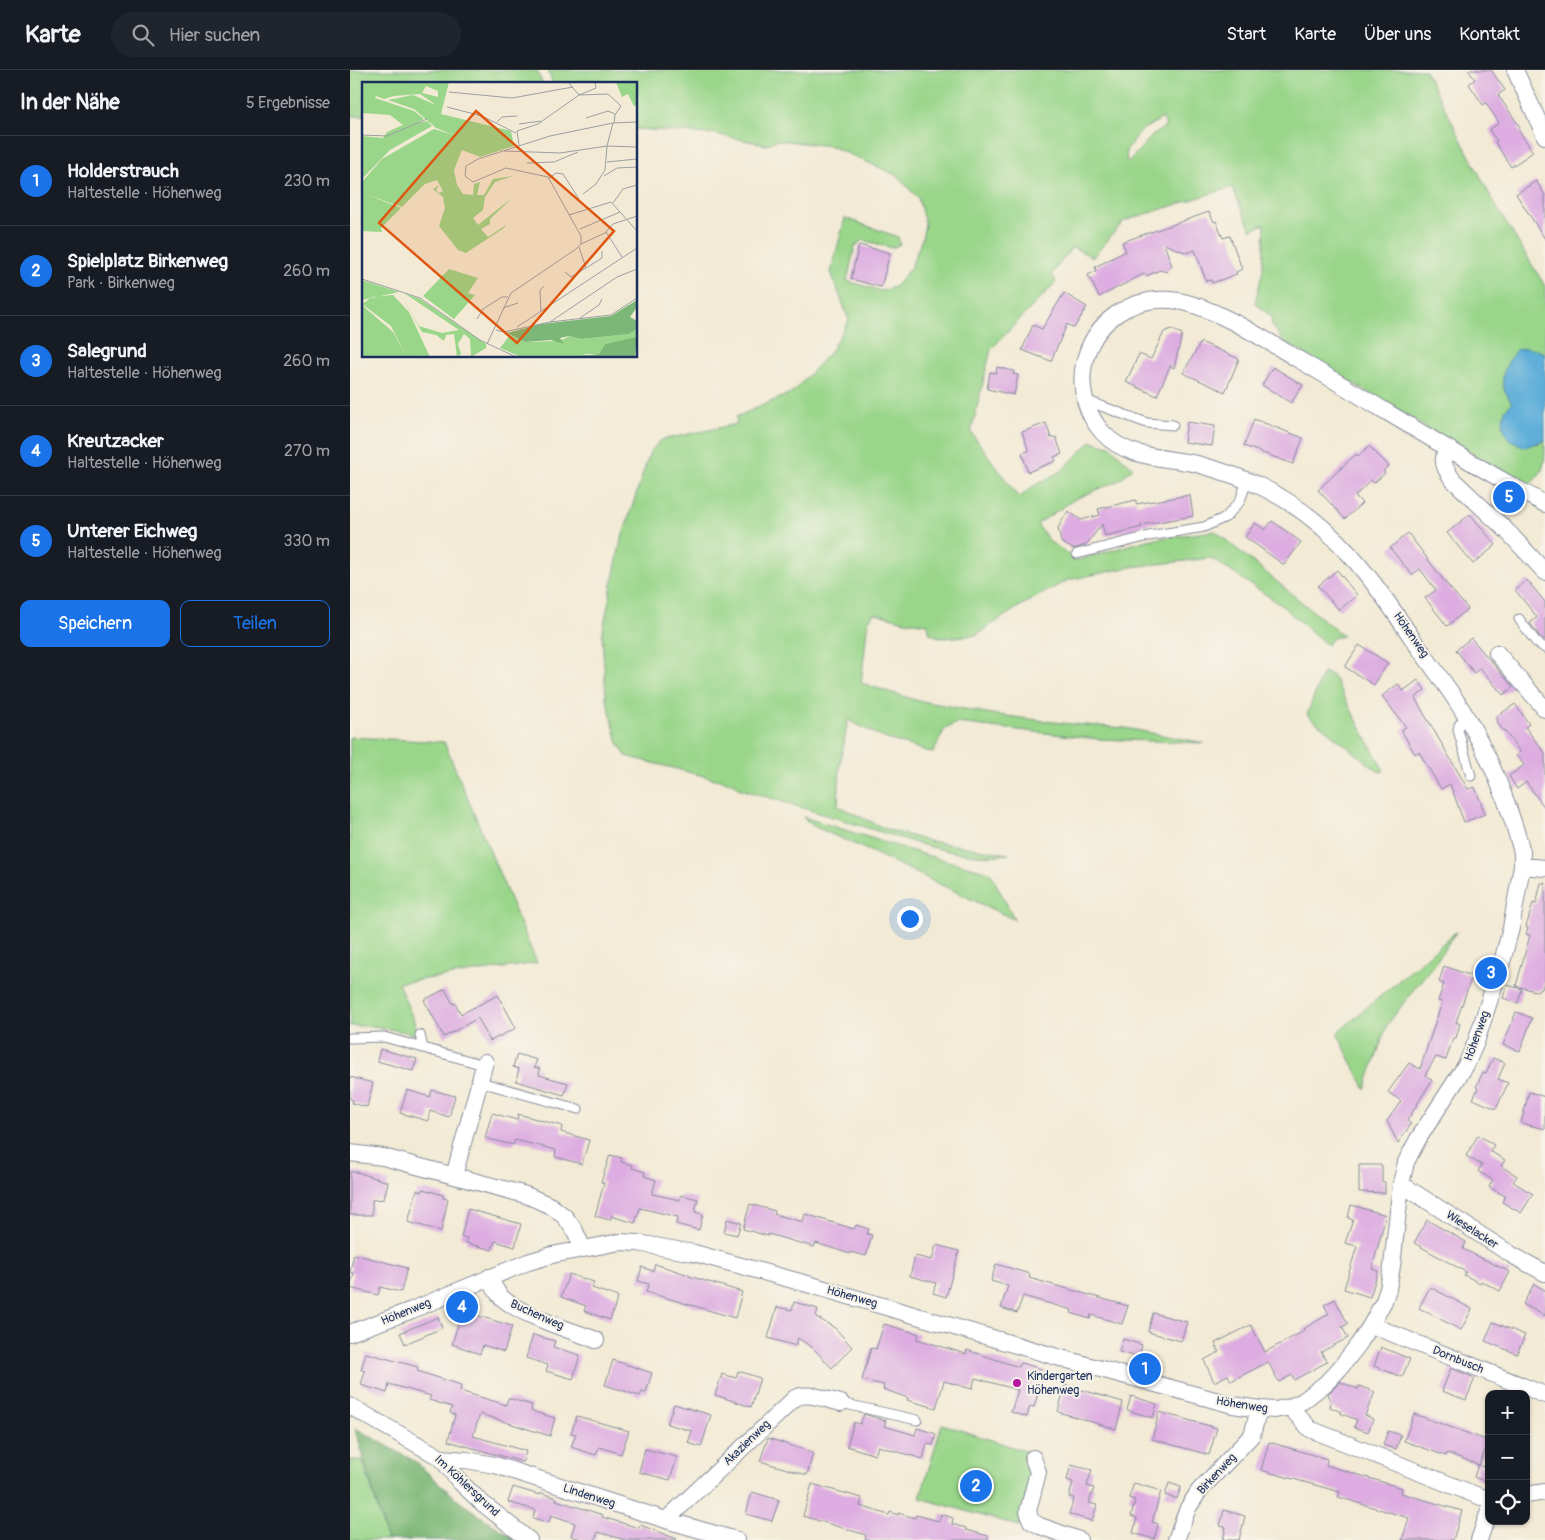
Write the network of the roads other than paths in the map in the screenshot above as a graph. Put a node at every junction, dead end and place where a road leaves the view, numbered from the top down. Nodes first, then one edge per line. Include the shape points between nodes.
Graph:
1 (1515, 70) edge
2 (1545, 136) edge
3 (1084, 400) junction
4 (1173, 425) dead end
5 (1446, 449) junction
6 (1247, 481) junction
7 (1545, 504) edge
8 (1077, 554) dead end
9 (1545, 572) edge
10 (1518, 619) dead end
11 (1545, 648) edge
12 (1497, 653) dead end
13 (1545, 709) edge
14 (1466, 716) junction
15 (1471, 776) dead end
16 (1522, 866) junction
17 (1545, 868) edge
18 (420, 1035) dead end
19 (350, 1038) edge
20 (423, 1048) junction
21 (485, 1063) joint
22 (480, 1082) junction
23 (578, 1109) dead end
24 (350, 1153) edge
25 (454, 1176) junction
26 (1401, 1184) junction
27 (583, 1249) junction
28 (1545, 1273) edge
29 (489, 1277) junction
30 (1371, 1325) junction
31 (350, 1333) edge
32 (596, 1340) dead end
33 (1545, 1395) edge
34 (840, 1403) joint
35 (350, 1406) edge
36 (1290, 1407) junction
37 (1259, 1409) junction
38 (917, 1420) dead end
39 (441, 1458) junction
40 (1033, 1458) dead end
41 (1545, 1492) edge
42 (1530, 1494) edge
43 (1485, 1498) edge
44 (666, 1520) junction
45 (1485, 1522) edge
46 (529, 1540) edge
47 (736, 1540) edge
48 (1079, 1540) edge
49 (1176, 1540) edge
50 (1478, 1540) edge

1 - 2 street
3 - 4 lane via 1146,423
3 - 5 street, Höhenweg via 1084,360 1096,333 1107,320 1132,304 1171,300 1191,304 1259,336
3 - 6 street, Höhenweg via 1098,427 1117,445 1152,457 1229,473
5 - 7 street, Höhenweg
5 - 9 street via 1443,461 1453,480
6 - 8 lane via 1240,501 1226,517 1204,527 1149,536
6 - 14 street, Höhenweg via 1311,517 1349,552
10 - 11 lane
12 - 13 street
14 - 15 lane via 1458,730
14 - 16 street, Höhenweg via 1493,768 1522,852
16 - 17 street
16 - 26 street, Höhenweg via 1511,928 1476,1042 1466,1065 1413,1147
18 - 20 lane
19 - 20 lane via 384,1037
20 - 21 lane
21 - 22 street
22 - 23 lane
22 - 25 street
24 - 25 street via 383,1157
25 - 27 street via 526,1195 551,1206 575,1231
26 - 28 street, Wieselacker
26 - 30 street, Höhenweg via 1388,1289
27 - 29 street, Höhenweg via 528,1262
27 - 37 street, Höhenweg via 620,1242 694,1253 1208,1399
29 - 31 street, Höhenweg
29 - 32 street, Buchenweg via 500,1295 512,1305
30 - 33 street, Dornbusch
30 - 36 street, Höhenweg via 1326,1383
34 - 38 lane
34 - 44 street, Akazienweg via 808,1396 794,1398
35 - 39 street, Im Köhlersgrund
36 - 37 street, Höhenweg
36 - 43 street via 1310,1429
37 - 49 street, Birkenweg via 1252,1435 1199,1491 1188,1508
39 - 44 street, Lindenweg via 495,1465
39 - 46 street, Im Köhlersgrund via 481,1502
40 - 48 street via 1038,1472 1028,1511 1031,1521
41 - 42 street
44 - 47 street, Lindenweg
45 - 50 street

